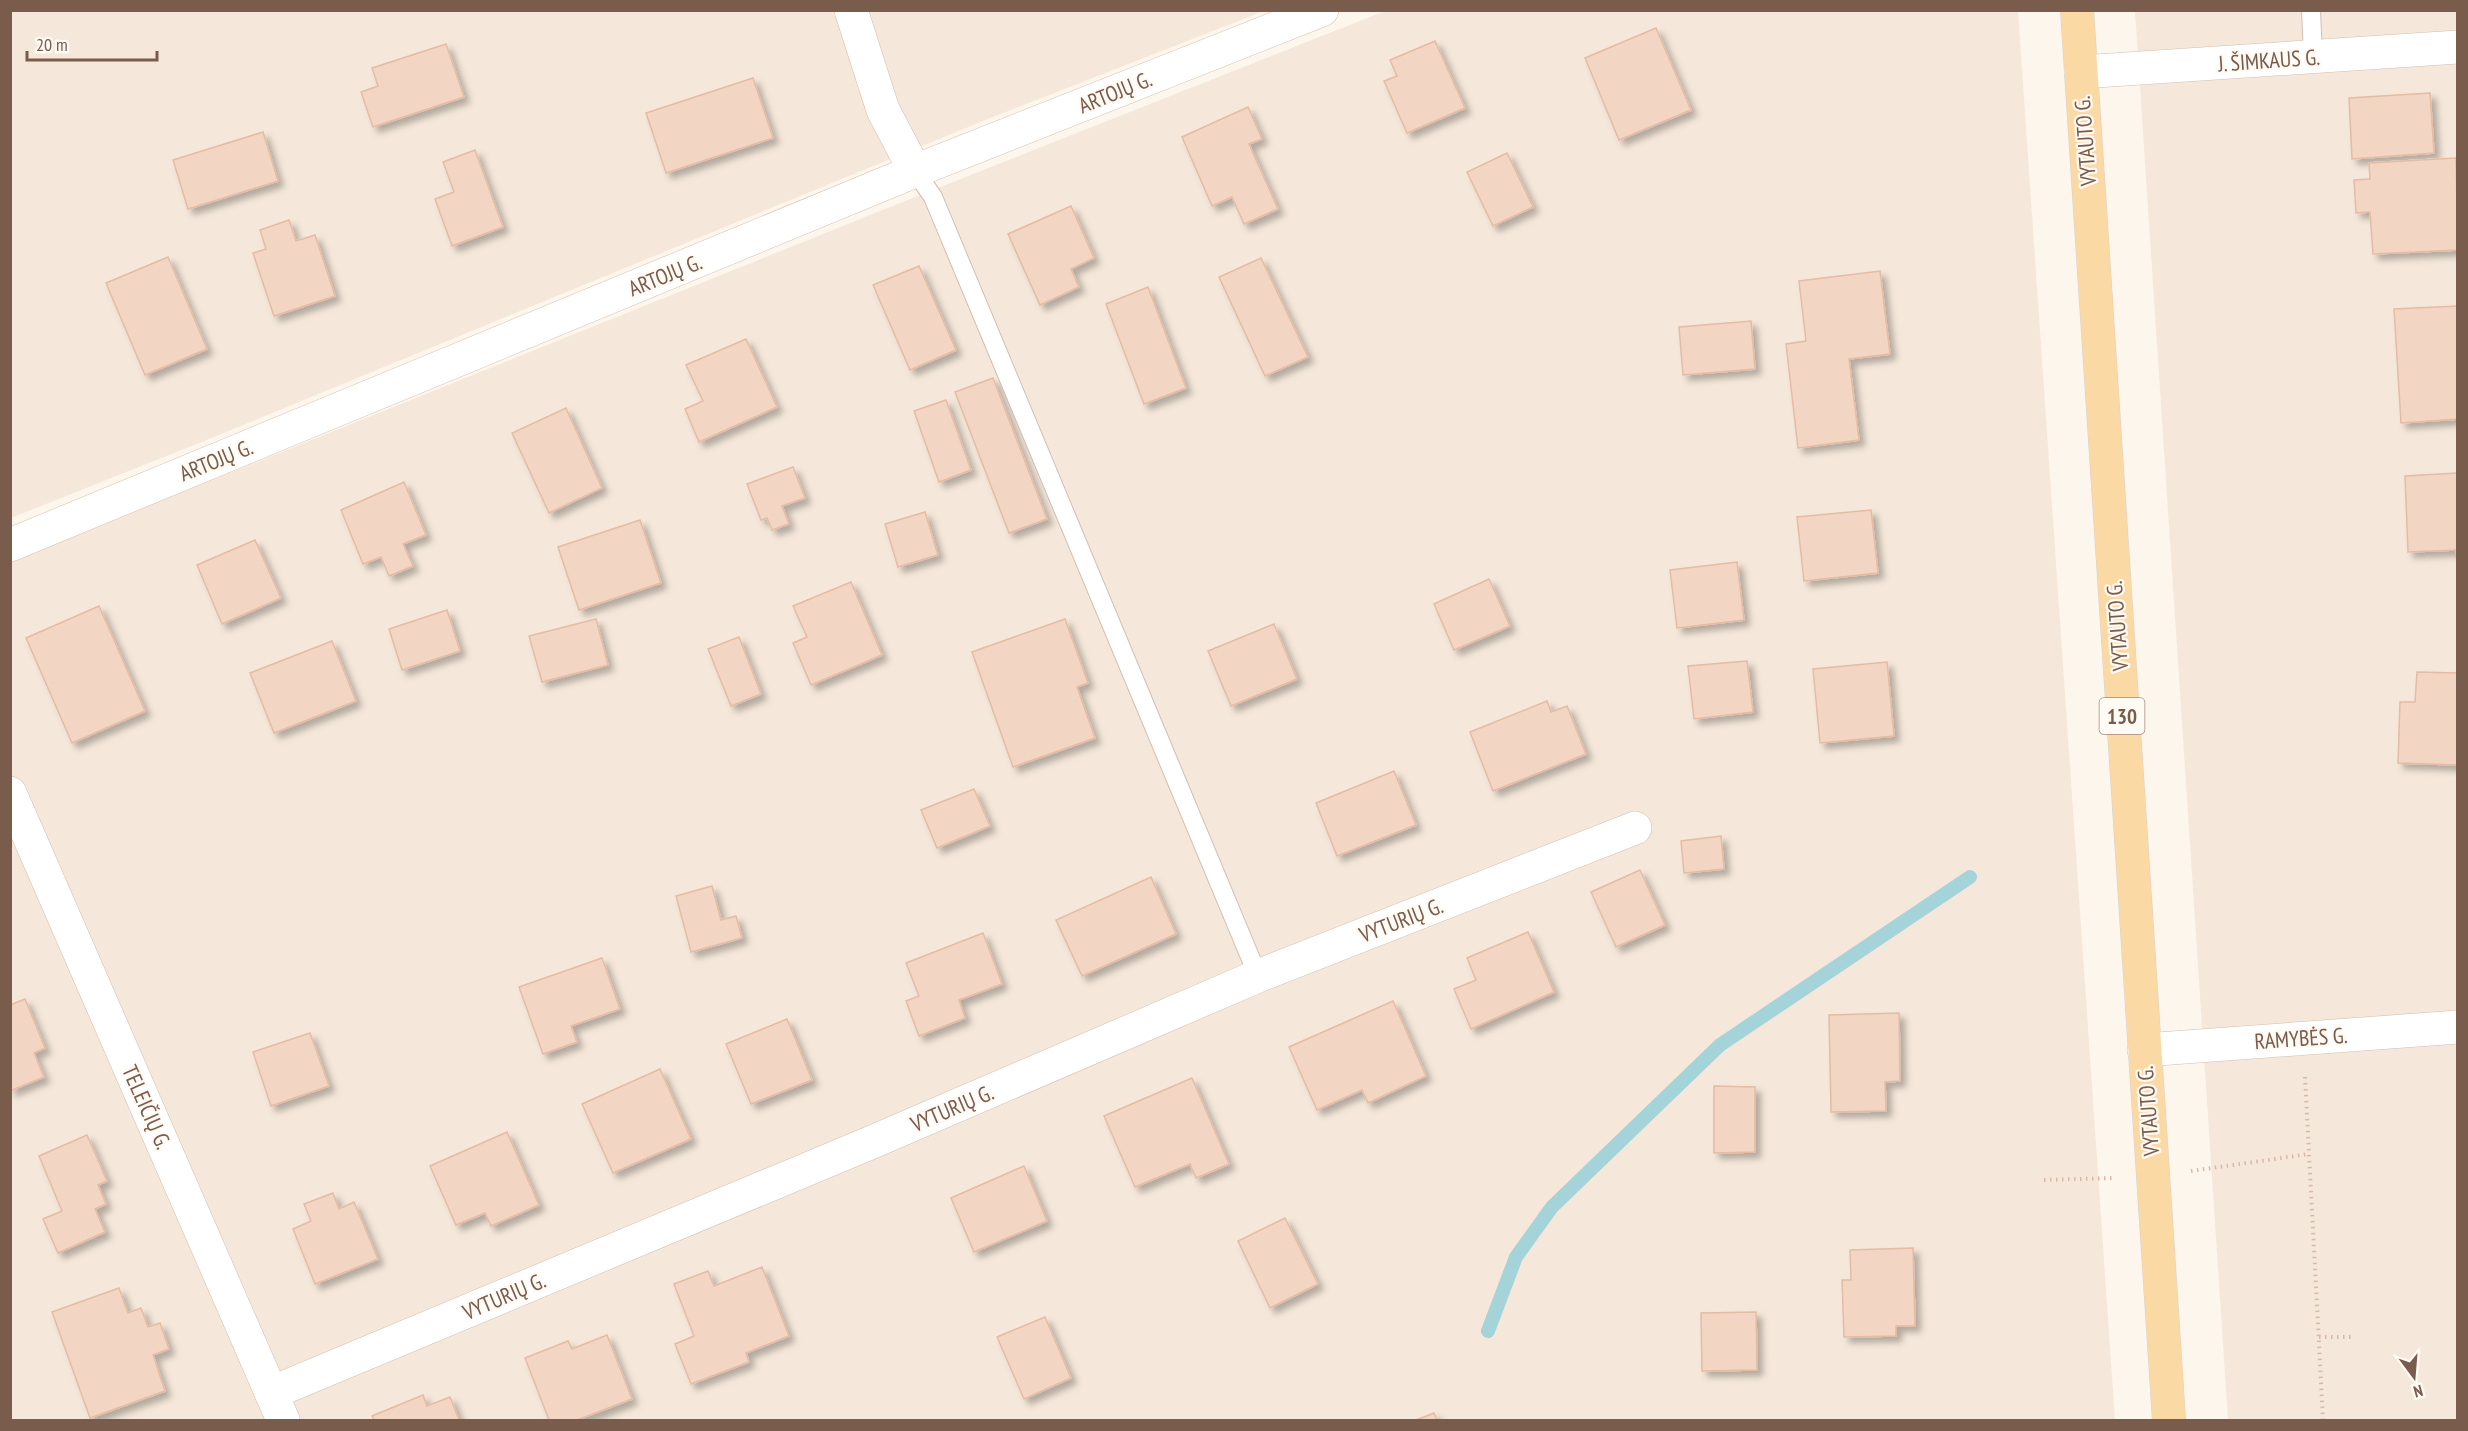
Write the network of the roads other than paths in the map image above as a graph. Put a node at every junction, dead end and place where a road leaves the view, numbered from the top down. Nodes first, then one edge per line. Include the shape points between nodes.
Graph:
1 (851, 10) edge
2 (1322, 10) edge
3 (2076, 10) edge
4 (2311, 10) edge
5 (2457, 48) edge
6 (2313, 57) junction
7 (2081, 72) junction
8 (915, 171) junction
9 (10, 545) edge
10 (10, 793) edge
11 (1635, 828) dead end
12 (1258, 976) junction
13 (2457, 1027) edge
14 (2144, 1050) junction
15 (277, 1407) edge
16 (2169, 1420) edge

1 - 8 street via 883,110
2 - 8 street, ARTOJŲ G.
3 - 7 main road, VYTAUTO G. / 130
4 - 6 lane
5 - 6 street, J. ŠIMKAUS G.
6 - 7 street, J. ŠIMKAUS G.
7 - 14 main road, VYTAUTO G. / 130
8 - 9 street, ARTOJŲ G.
8 - 12 lane via 933,197
10 - 15 street, TELEIČIŲ G.
11 - 12 street, VYTURIŲ G.
12 - 15 street, VYTURIŲ G. via 870,1143
13 - 14 street, RAMYBĖS G.
14 - 16 main road, VYTAUTO G. / 130

